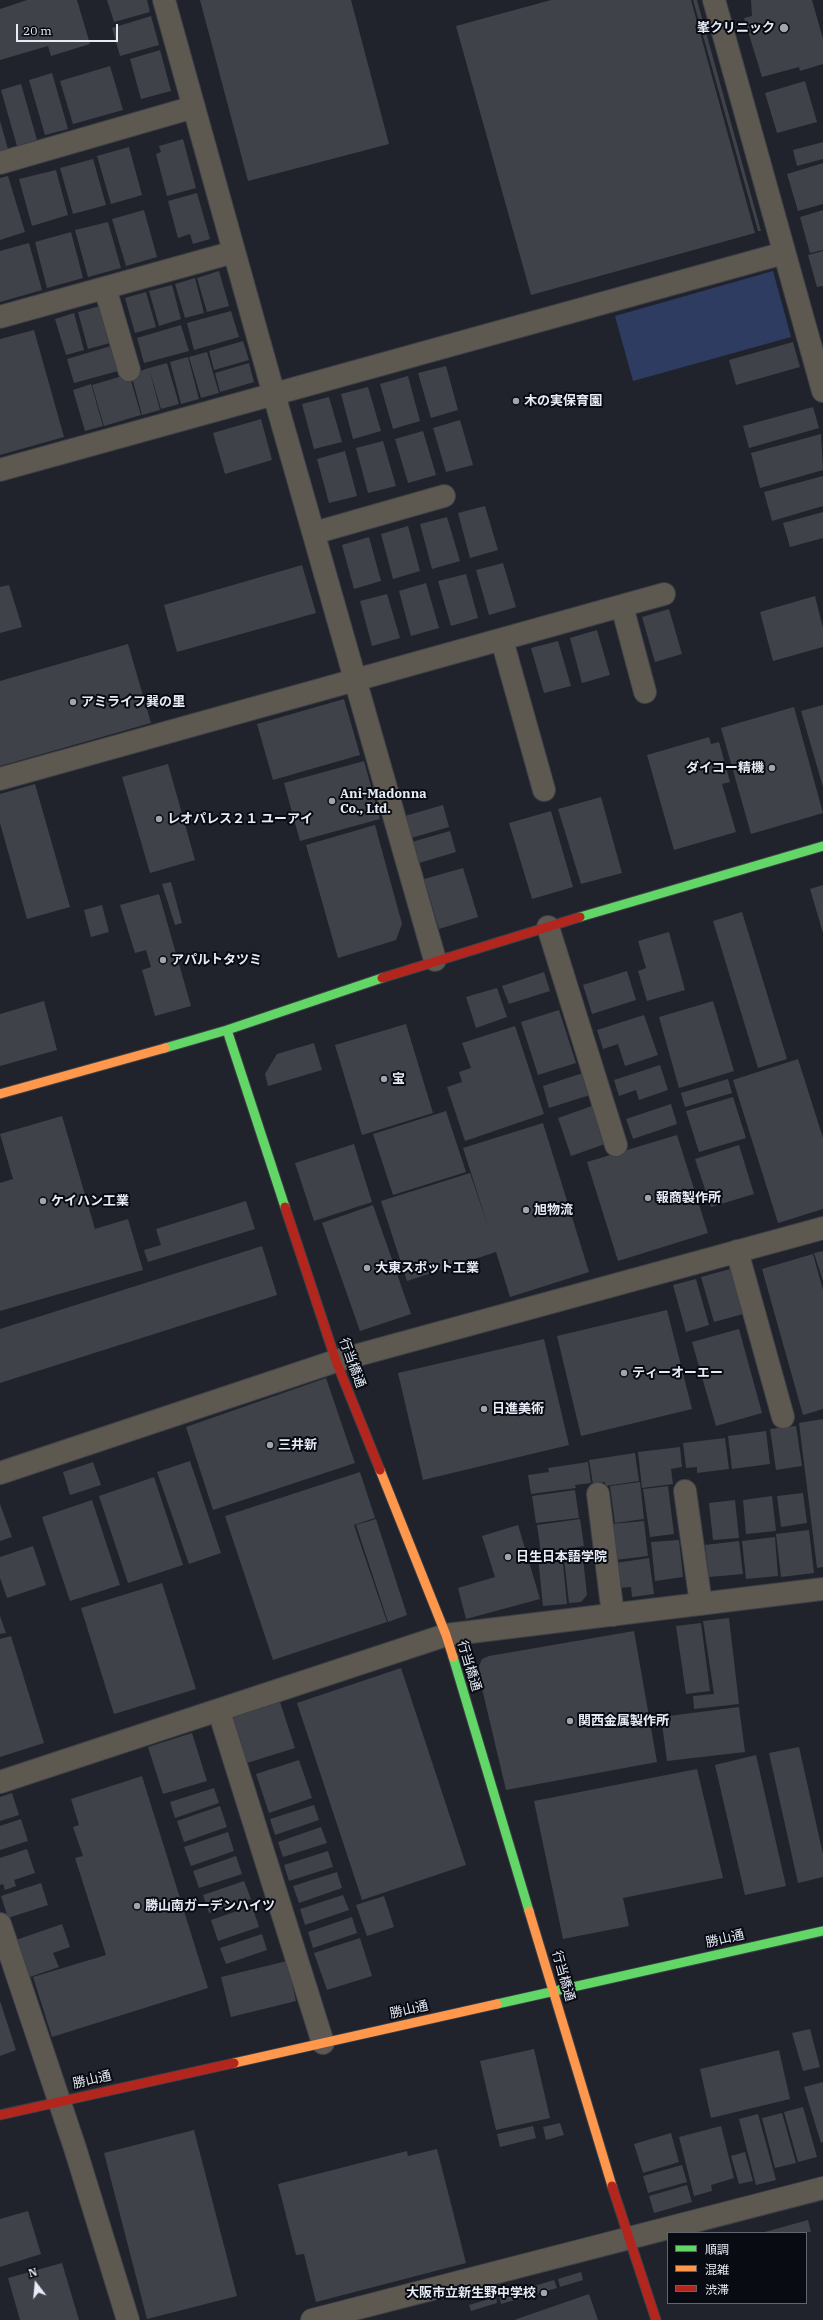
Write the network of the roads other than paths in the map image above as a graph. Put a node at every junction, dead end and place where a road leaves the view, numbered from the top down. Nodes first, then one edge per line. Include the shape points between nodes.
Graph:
1 (164, 0) edge
2 (714, 0) edge
3 (194, 107) junction
4 (0, 162) edge
5 (234, 252) junction
6 (784, 253) junction
7 (105, 288) junction
8 (0, 317) edge
9 (129, 370) dead end
10 (822, 381) edge
11 (274, 393) junction
12 (0, 470) edge
13 (444, 496) dead end
14 (314, 533) junction
15 (664, 594) dead end
16 (622, 606) junction
17 (502, 640) junction
18 (356, 680) junction
19 (645, 692) dead end
20 (0, 779) edge
21 (544, 790) dead end
22 (823, 846) edge
23 (548, 927) junction
24 (435, 960) junction
25 (228, 1030) junction
26 (0, 1094) edge
27 (616, 1144) dead end
28 (823, 1228) edge
29 (737, 1251) junction
30 (336, 1360) junction
31 (783, 1417) dead end
32 (0, 1474) edge
33 (685, 1491) dead end
34 (598, 1494) dead end
35 (823, 1589) edge
36 (702, 1604) junction
37 (613, 1615) junction
38 (446, 1635) junction
39 (219, 1711) junction
40 (0, 1782) edge
41 (0, 1924) edge
42 (823, 1931) edge
43 (554, 1991) junction
44 (323, 2042) junction
45 (59, 2101) junction
46 (0, 2115) edge
47 (823, 2188) edge
48 (628, 2238) junction
49 (128, 2320) edge
50 (312, 2320) edge
51 (656, 2320) edge

1 - 3 street
2 - 6 street
3 - 4 street
3 - 5 street
5 - 7 street
5 - 11 street
6 - 10 street
6 - 11 street
7 - 8 street
7 - 9 street
11 - 12 street
11 - 14 street
13 - 14 street
14 - 18 street
15 - 16 street
16 - 17 street
16 - 19 street
17 - 18 street
17 - 21 street
18 - 20 street
18 - 24 street
22 - 23 street
23 - 24 street
23 - 27 street
24 - 25 street
25 - 26 street
25 - 30 street, 行当橋通
28 - 29 street
29 - 30 street
29 - 31 street
30 - 32 street
30 - 38 street, 行当橋通
33 - 36 street
34 - 37 street
35 - 36 street
36 - 37 street
37 - 38 street
38 - 39 street
38 - 43 street, 行当橋通
39 - 40 street
39 - 44 street
41 - 45 street
42 - 43 street, 勝山通
43 - 44 street, 勝山通
43 - 48 street, 行当橋通
44 - 45 street, 勝山通
45 - 46 street, 勝山通
45 - 49 street
47 - 48 street
48 - 50 street
48 - 51 street, 行当橋通

